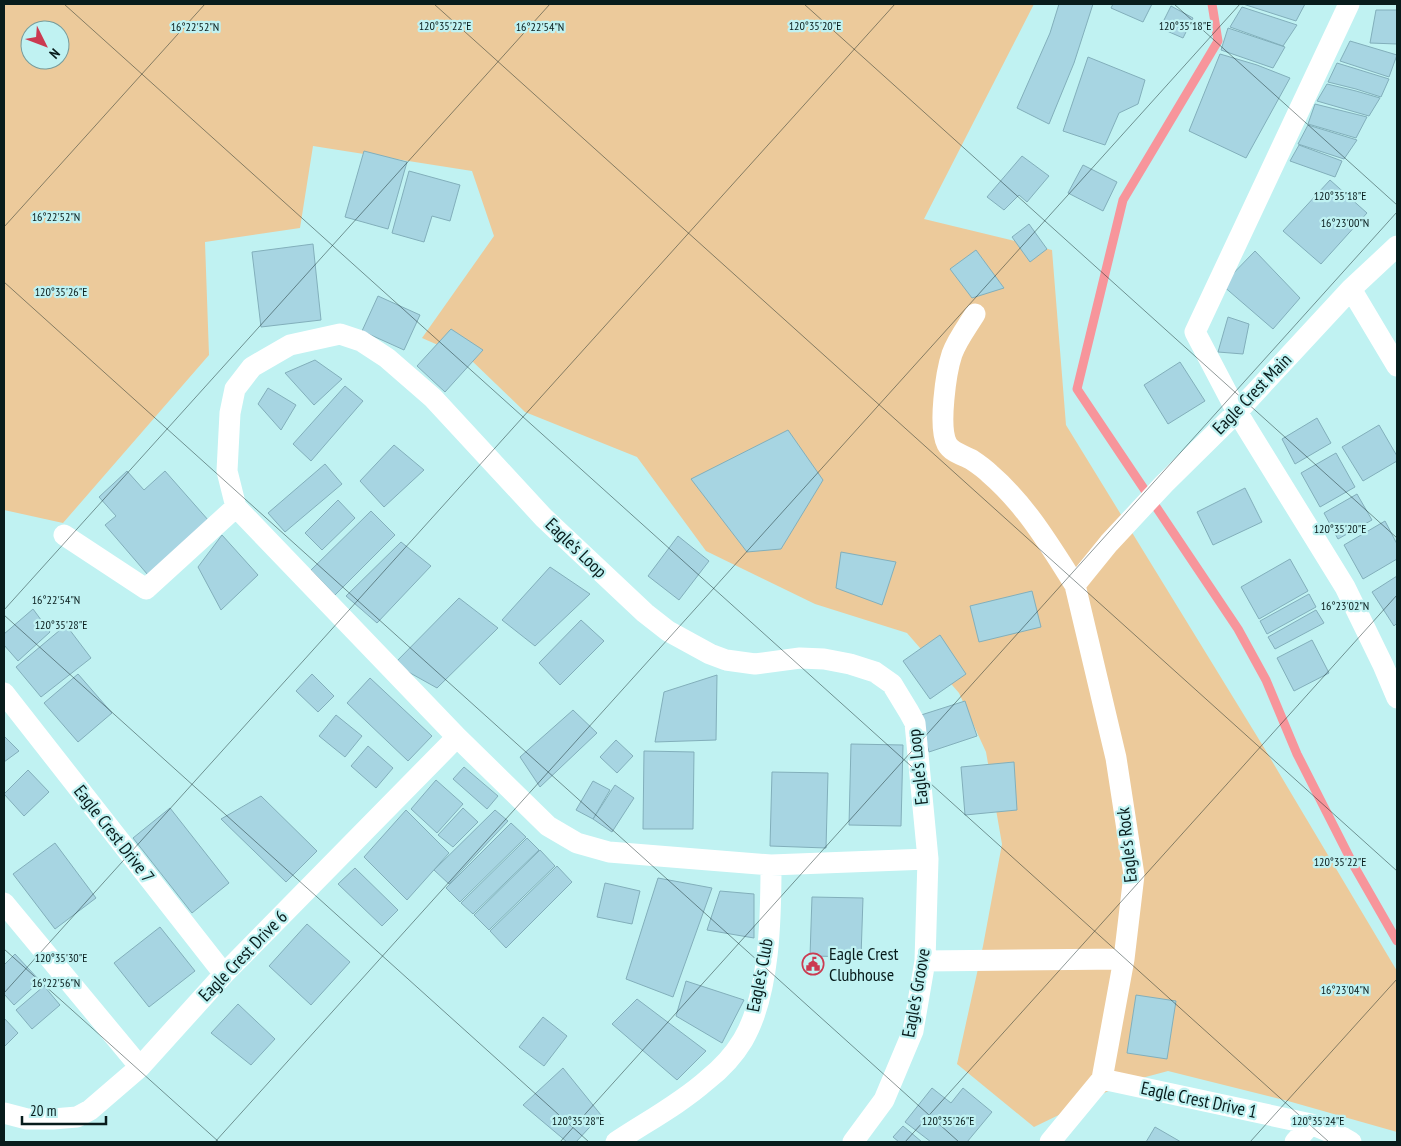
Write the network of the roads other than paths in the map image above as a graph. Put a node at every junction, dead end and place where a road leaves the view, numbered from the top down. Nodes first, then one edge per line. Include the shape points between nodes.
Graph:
1 (1348, 4) edge
2 (1397, 246) edge
3 (1351, 290) junction
4 (975, 314) dead end
5 (1397, 366) edge
6 (1236, 412) junction
7 (236, 506) junction
8 (64, 535) dead end
9 (1076, 585) junction
10 (4, 693) edge
11 (1397, 698) edge
12 (457, 737) junction
13 (928, 859) junction
14 (772, 865) junction
15 (4, 903) edge
16 (1124, 959) junction
17 (925, 961) junction
18 (224, 974) junction
19 (140, 1067) junction
20 (1102, 1078) junction
21 (4, 1113) edge
22 (1311, 1124) junction
23 (616, 1142) edge
24 (853, 1142) edge
25 (1050, 1142) edge
26 (1295, 1142) edge
27 (1351, 1142) edge

1 - 6 street via 1195,332
2 - 3 street, Eagle Crest Main
3 - 5 street
3 - 6 street, Eagle Crest Main
4 - 9 street via 952,353 945,392 943,431 947,445 990,473 1021,505
6 - 9 street, Eagle Crest Main via 1108,543
6 - 11 street via 1345,587
7 - 8 street via 146,589
7 - 12 street, Eagle's Loop
7 - 13 street, Eagle's Loop via 226,471 235,388 252,367 290,345 340,334 361,341 387,358 432,398 544,518 668,631 726,660 755,664 800,658 824,659 875,672 892,684 914,723
9 - 16 street, Eagle's Rock via 1116,758 1134,875
10 - 18 street, Eagle Crest Drive 7
12 - 14 street, Eagle's Loop via 548,826 577,843 609,852
12 - 18 street, Eagle Crest Drive 6
13 - 14 street, Eagle's Loop
13 - 17 street, Eagle's Groove
14 - 23 street, Eagle's Club via 766,961 758,1005 744,1039 708,1080
15 - 19 street
16 - 17 street
16 - 20 street, Eagle's Rock
17 - 24 street, Eagle's Groove via 913,1031 884,1100
18 - 19 street, Eagle Crest Drive 6
19 - 21 street, Eagle Crest Drive 6 via 90,1110 77,1117 28,1119
20 - 22 street, Eagle Crest Drive 1
20 - 25 street, Eagle's Rock
22 - 26 street
22 - 27 street, Eagle Crest Drive 1

